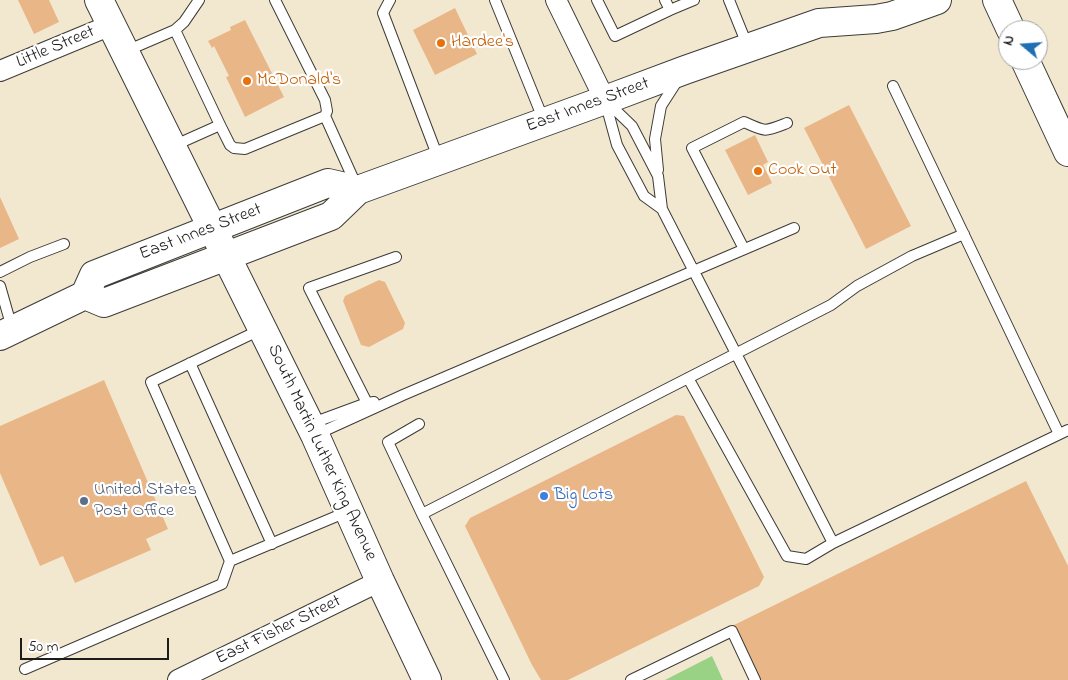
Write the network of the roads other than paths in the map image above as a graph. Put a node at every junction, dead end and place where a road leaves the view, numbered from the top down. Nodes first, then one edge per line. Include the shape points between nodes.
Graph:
1 (99, 0) edge
2 (199, 0) edge
3 (275, 0) edge
4 (390, 0) edge
5 (495, 0) edge
6 (556, 0) edge
7 (597, 0) edge
8 (694, 0) edge
9 (729, 0) edge
10 (851, 0) edge
11 (937, 0) edge
12 (997, 0) edge
13 (668, 5) edge
14 (1006, 20) edge
15 (111, 24) junction
16 (819, 24) junction
17 (175, 30) junction
18 (748, 48) junction
19 (125, 52) junction
20 (685, 70) junction
21 (1030, 70) edge
22 (0, 71) edge
23 (893, 86) dead end
24 (605, 100) junction
25 (325, 116) junction
26 (544, 122) junction
27 (787, 122) dead end
28 (220, 125) junction
29 (172, 147) junction
30 (1068, 152) edge
31 (439, 160) junction
32 (658, 176) junction
33 (358, 190) junction
34 (662, 210) junction
35 (213, 227) junction
36 (794, 228) dead end
37 (964, 234) junction
38 (64, 244) dead end
39 (744, 249) junction
40 (227, 256) junction
41 (396, 258) dead end
42 (693, 271) junction
43 (0, 272) edge
44 (0, 286) edge
45 (85, 295) junction
46 (263, 329) junction
47 (6, 333) edge
48 (736, 353) junction
49 (190, 364) junction
50 (688, 378) junction
51 (394, 399) junction
52 (367, 403) junction
53 (419, 424) dead end
54 (313, 429) junction
55 (1064, 432) edge
56 (349, 511) junction
57 (422, 514) junction
58 (833, 543) junction
59 (272, 544) junction
60 (230, 561) junction
61 (380, 581) junction
62 (25, 669) dead end
63 (178, 680) edge
64 (427, 680) edge
65 (504, 680) edge
66 (631, 680) edge
67 (755, 680) edge

1 - 15 main road, South Martin Luther King Avenue
2 - 17 lane
3 - 25 lane via 325,100
4 - 31 lane via 383,12
5 - 26 lane
6 - 24 street
7 - 13 lane via 615,36
8 - 13 lane
9 - 18 lane
10 - 16 main road, East Innes Street
11 - 16 main road, East Innes Street via 892,16
12 - 14 main road
15 - 19 main road, South Martin Luther King Avenue
15 - 22 street, Little Street
16 - 18 main road, East Innes Street
17 - 19 lane
17 - 28 lane
18 - 20 main road, East Innes Street
19 - 29 main road, South Martin Luther King Avenue
20 - 24 main road, East Innes Street
20 - 32 lane via 661,106 655,139
21 - 30 main road
23 - 37 lane
24 - 26 main road, East Innes Street
24 - 32 lane via 632,126
24 - 34 lane via 617,145 644,196
25 - 28 lane via 245,149 230,145
25 - 33 lane
26 - 31 main road, East Innes Street
27 - 39 lane via 768,130 744,122 692,148
28 - 29 lane
29 - 35 main road, South Martin Luther King Avenue
31 - 33 main road, East Innes Street
32 - 34 lane
33 - 35 main road, East Innes Street via 328,183
33 - 40 main road, East Innes Street via 331,216
34 - 42 lane
35 - 40 main road, South Martin Luther King Avenue
35 - 45 main road, East Innes Street via 94,275
36 - 39 lane
37 - 48 lane via 912,256 857,286 831,305
37 - 55 lane
38 - 43 lane via 30,256
39 - 42 lane
40 - 45 main road, East Innes Street via 104,303
40 - 46 main road, South Martin Luther King Avenue
41 - 52 lane via 309,288
42 - 48 lane
42 - 51 lane
44 - 47 lane
45 - 47 main road
46 - 49 lane
46 - 54 main road, South Martin Luther King Avenue
48 - 50 lane
48 - 58 lane
49 - 59 lane
49 - 60 lane via 152,382
50 - 57 lane
50 - 58 lane via 787,556 806,559
51 - 52 lane
51 - 54 lane
52 - 54 lane
53 - 57 lane via 388,442
54 - 56 main road, South Martin Luther King Avenue
55 - 58 lane
56 - 59 lane
56 - 61 main road, South Martin Luther King Avenue
57 - 65 lane
59 - 60 lane
60 - 62 lane via 222,584
61 - 63 street, East Fisher Street
61 - 64 main road, South Martin Luther King Avenue
66 - 67 lane via 732,631

